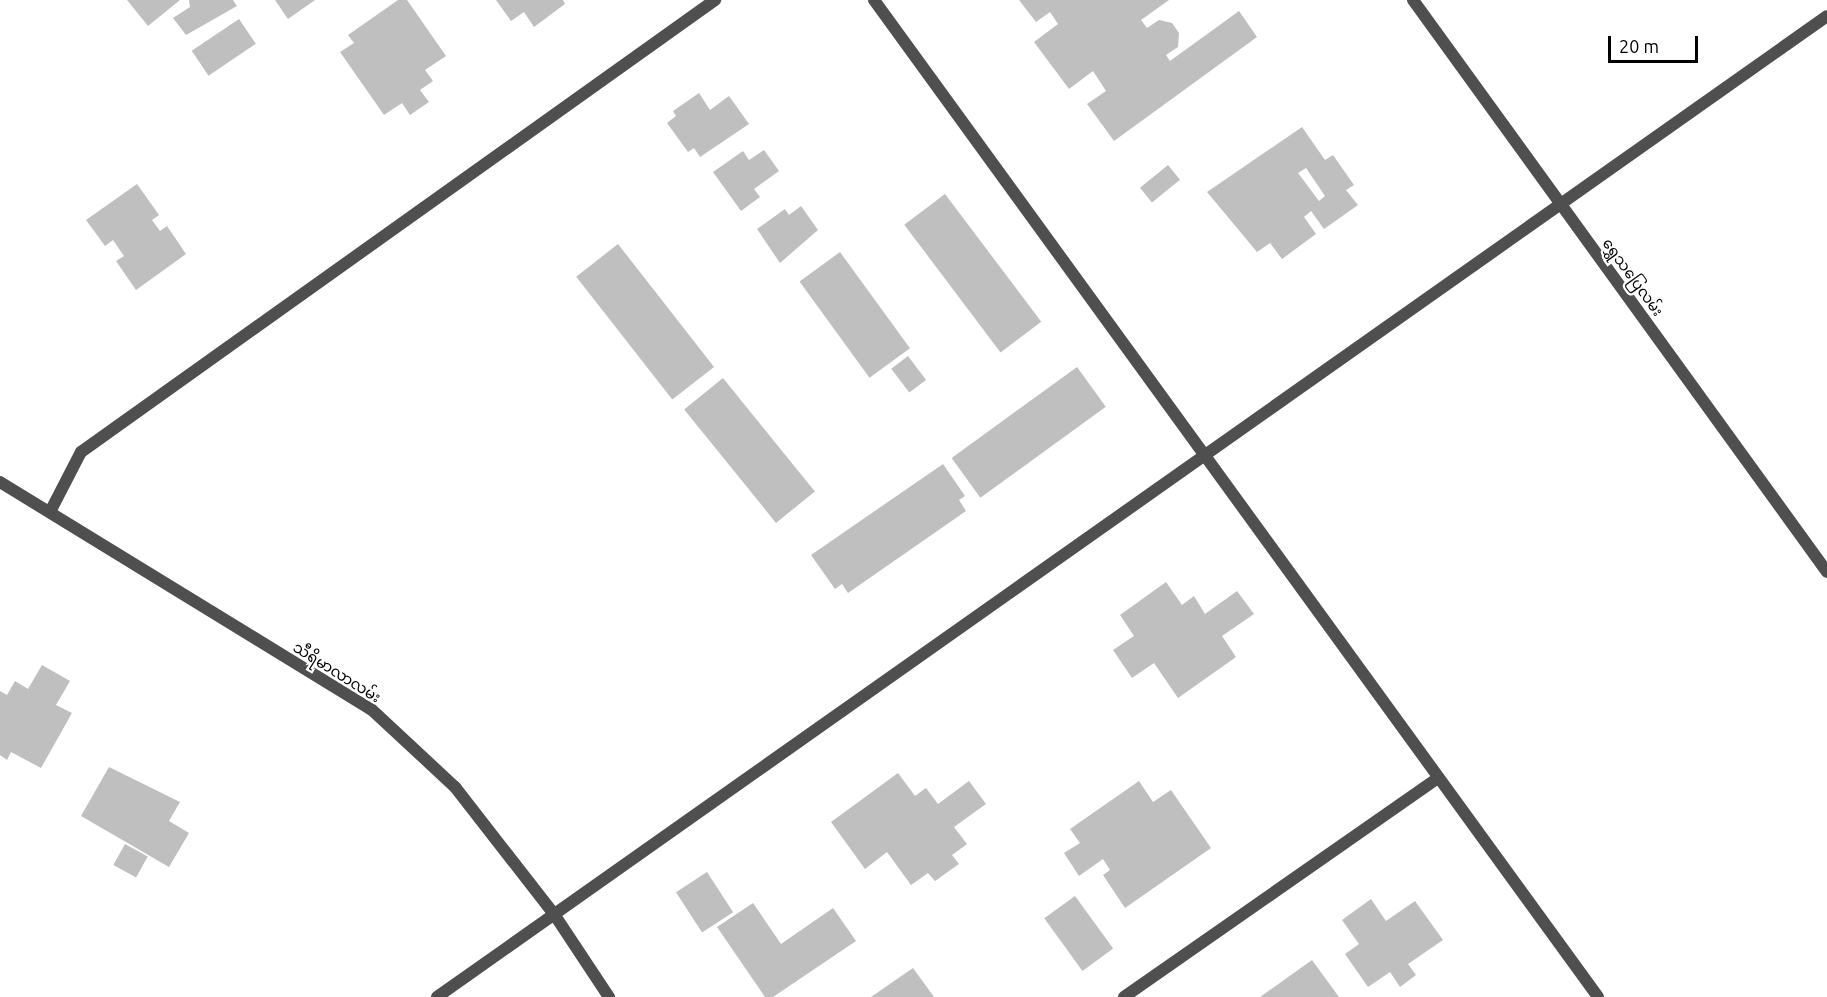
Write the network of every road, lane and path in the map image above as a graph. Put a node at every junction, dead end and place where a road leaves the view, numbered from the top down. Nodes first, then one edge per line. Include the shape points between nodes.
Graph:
1 (715, 0) edge
2 (874, 0) edge
3 (1413, 0) edge
4 (1827, 16) edge
5 (1562, 205) junction
6 (1205, 456) junction
7 (0, 482) edge
8 (51, 510) junction
9 (1827, 572) edge
10 (1438, 778) junction
11 (554, 914) junction
12 (437, 997) edge
13 (609, 997) edge
14 (1124, 997) edge
15 (1598, 997) edge

1 - 8 street via 81,452
2 - 6 street
3 - 5 street, ရွှေသပြေလမ်း
4 - 5 street
5 - 6 street
5 - 9 street, ရွှေသပြေလမ်း
6 - 10 street
6 - 11 street
7 - 8 street, သီရိမာလာလမ်း
8 - 11 street, သီရိမာလာလမ်း via 372,709 455,787
10 - 14 street
10 - 15 street
11 - 12 street
11 - 13 street, သီရိမာလာလမ်း

